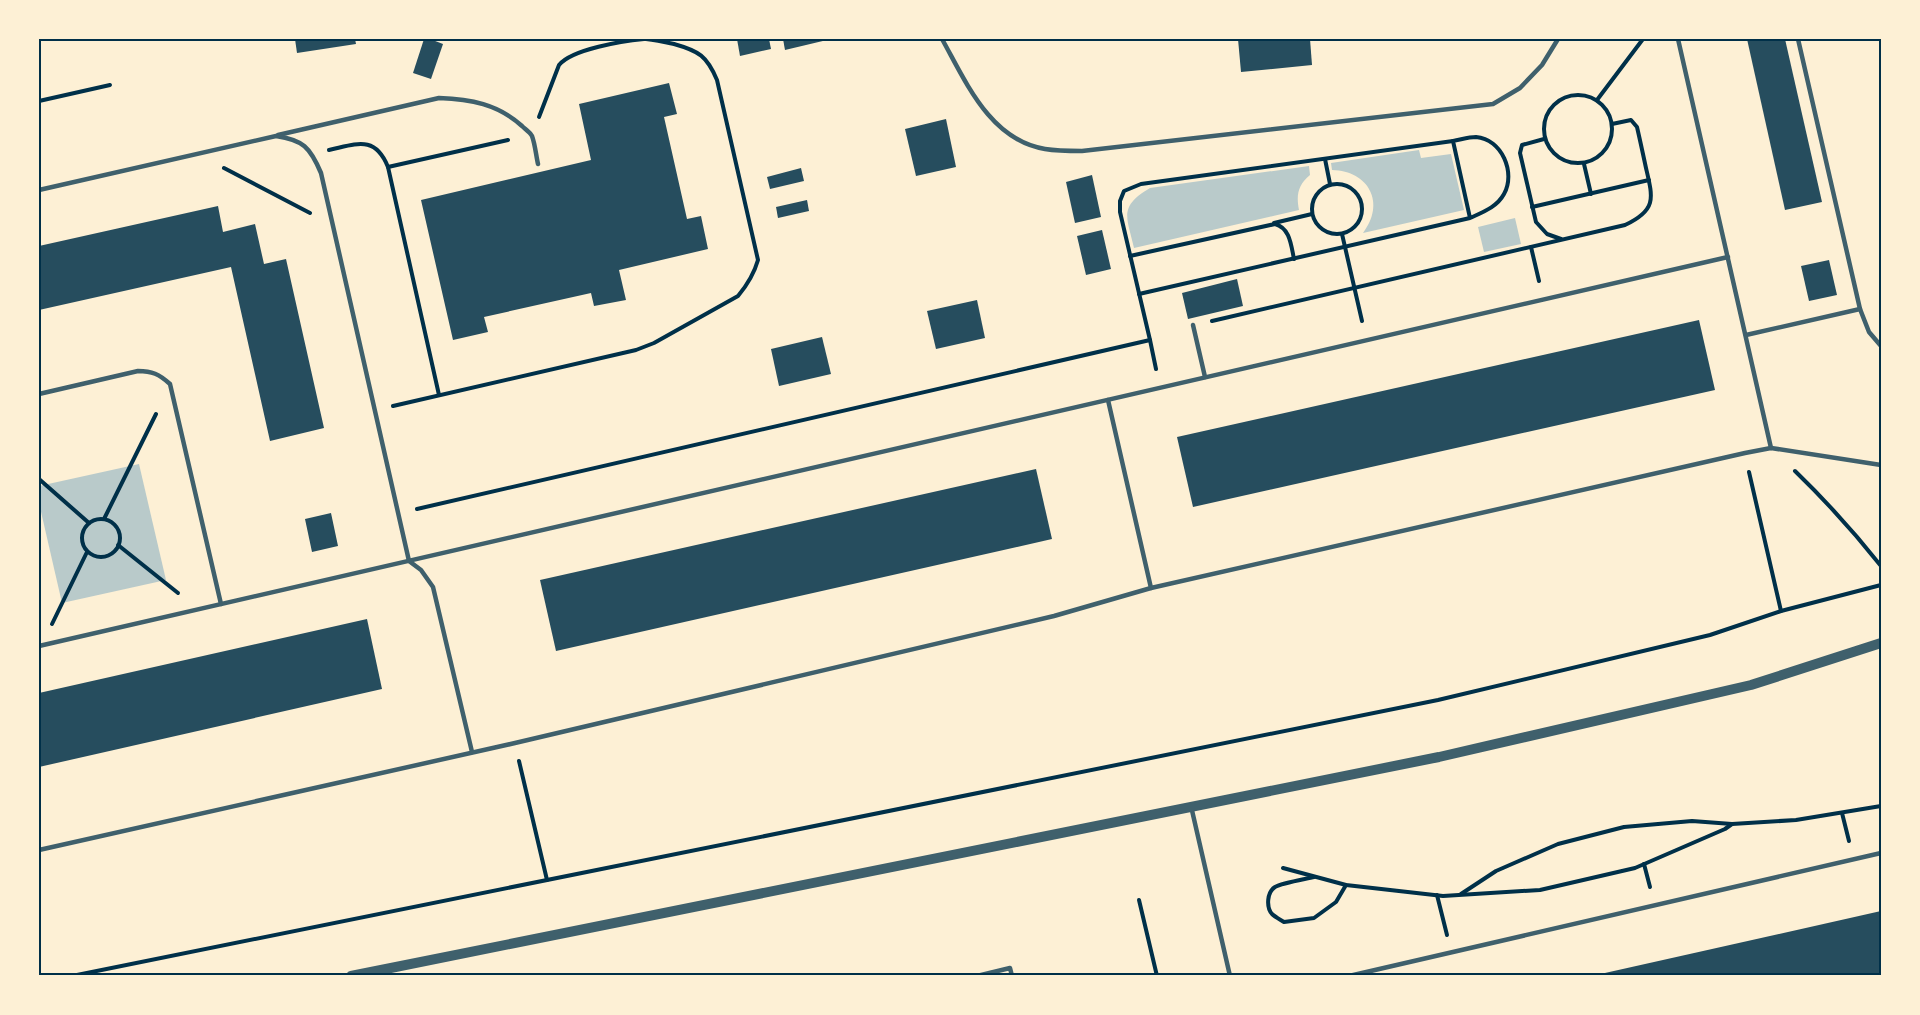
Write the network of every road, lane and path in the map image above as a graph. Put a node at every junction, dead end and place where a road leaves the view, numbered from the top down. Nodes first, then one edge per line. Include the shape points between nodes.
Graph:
1 (645, 39) edge
2 (942, 39) edge
3 (1558, 39) edge
4 (1643, 39) edge
5 (1678, 39) edge
6 (1798, 39) edge
7 (110, 86) dead end
8 (1597, 100) junction
9 (39, 101) edge
10 (1612, 124) junction
11 (531, 135) junction
12 (276, 136) junction
13 (1544, 139) junction
14 (1453, 141) junction
15 (354, 144) dead end
16 (196, 154) junction
17 (1324, 159) junction
18 (538, 164) dead end
19 (1584, 164) junction
20 (388, 167) junction
21 (1649, 180) junction
22 (1330, 184) junction
23 (39, 190) edge
24 (1591, 194) junction
25 (1532, 207) junction
26 (1312, 214) junction
27 (1470, 218) junction
28 (333, 224) junction
29 (1267, 224) junction
30 (1342, 234) junction
31 (1563, 239) junction
32 (1345, 247) junction
33 (1531, 247) junction
34 (1130, 256) junction
35 (1728, 257) junction
36 (1294, 259) junction
37 (1354, 288) junction
38 (1139, 294) junction
39 (1543, 300) junction
40 (1860, 309) junction
41 (1193, 325) joint
42 (1746, 335) junction
43 (1149, 340) junction
44 (1366, 340) junction
45 (1881, 346) edge
46 (1205, 377) junction
47 (170, 384) junction
48 (1160, 388) junction
49 (39, 394) edge
50 (439, 395) junction
51 (1108, 400) junction
52 (413, 402) dead end
53 (1771, 448) junction
54 (1745, 453) junction
55 (1881, 465) edge
56 (39, 479) edge
57 (399, 513) junction
58 (104, 519) junction
59 (89, 523) junction
60 (118, 545) junction
61 (87, 552) junction
62 (410, 561) junction
63 (1881, 566) edge
64 (1881, 585) edge
65 (1151, 588) junction
66 (221, 604) junction
67 (198, 609) junction
68 (1781, 611) junction
69 (1881, 643) edge
70 (40, 646) edge
71 (515, 743) junction
72 (472, 752) junction
73 (1191, 806) junction
74 (1881, 806) edge
75 (1842, 813) junction
76 (1731, 824) junction
77 (39, 850) edge
78 (1881, 853) edge
79 (1853, 859) junction
80 (1283, 868) dead end
81 (1315, 877) junction
82 (547, 880) junction
83 (1347, 885) junction
84 (1437, 895) junction
85 (1460, 895) junction
86 (1139, 900) dead end
87 (1451, 952) junction
88 (72, 976) edge
89 (351, 976) edge
90 (977, 976) edge
91 (1012, 976) edge
92 (1157, 976) edge
93 (1230, 976) edge
94 (1349, 976) edge

1 - 11 path via 576,53 564,60
1 - 50 path via 693,49 711,65 758,260 753,275 738,296 646,347
2 - 3 lane via 990,119 1007,133 1044,149 1082,151 1493,104 1520,88 1542,65
4 - 8 path
5 - 35 lane
6 - 40 lane
7 - 9 path
8 - 10 path via 1607,110
8 - 13 path via 1570,95 1557,101 1543,125
10 - 19 path via 1603,154
10 - 21 path via 1631,120 1637,127
11 - 12 lane via 501,111 482,103 439,98
11 - 18 lane
11 - 20 path
12 - 16 lane
12 - 28 lane via 293,138 313,154
13 - 19 path via 1555,156
13 - 25 path via 1520,148
14 - 17 path
14 - 27 path
14 - 27 path via 1476,137 1489,142 1499,150 1508,168 1508,182 1497,204
15 - 20 path via 361,142 377,149
16 - 23 lane
16 - 28 path
17 - 22 path
17 - 34 path via 1141,184 1124,191 1120,212
19 - 24 path
20 - 50 path
21 - 24 path
21 - 31 path via 1650,204 1638,219
22 - 26 path via 1315,195
22 - 30 path via 1356,191 1363,207 1362,217
24 - 25 path
25 - 31 path via 1538,226
26 - 29 path
26 - 30 path via 1323,230
27 - 32 path
28 - 57 lane
29 - 34 path
29 - 36 path via 1281,226 1288,233
30 - 32 path
31 - 33 path
32 - 36 path
32 - 37 path
33 - 37 path
33 - 39 path
34 - 38 path
35 - 39 lane
35 - 42 lane
36 - 38 path
37 - 41 path
37 - 44 path
38 - 43 path
39 - 44 lane
40 - 42 lane
40 - 45 lane via 1869,332
41 - 46 lane
42 - 53 lane
43 - 48 path
43 - 57 path
44 - 46 lane
46 - 48 lane
47 - 49 lane via 159,374 138,371
47 - 58 path
47 - 66 lane
48 - 51 lane
50 - 52 path
51 - 62 lane
51 - 65 lane
53 - 54 lane
53 - 55 lane
53 - 63 path via 1853,530
54 - 65 lane
54 - 68 path
56 - 59 path
57 - 62 lane
58 - 59 path
58 - 60 path via 118,529
59 - 61 path via 81,537
60 - 61 path via 105,556
60 - 67 path
61 - 70 path
62 - 66 lane
62 - 72 lane via 433,587
64 - 68 path
65 - 71 lane via 1063,614
66 - 67 lane
67 - 70 lane
68 - 82 path via 1710,635 1438,700
69 - 73 street via 1751,686 1439,756
71 - 72 lane
71 - 82 path
72 - 77 lane
73 - 89 street
73 - 93 lane
74 - 75 path
75 - 76 path
75 - 79 path
76 - 85 path via 1635,868 1540,890
76 - 85 path via 1692,821 1624,827 1558,843 1496,871
78 - 79 lane
79 - 87 lane
80 - 81 path
81 - 83 path
81 - 83 path via 1275,887 1268,900 1272,915 1284,922 1314,918 1336,902
82 - 88 path
83 - 84 path
84 - 85 path
84 - 87 path
86 - 92 path
87 - 94 lane
90 - 91 lane via 1011,968

